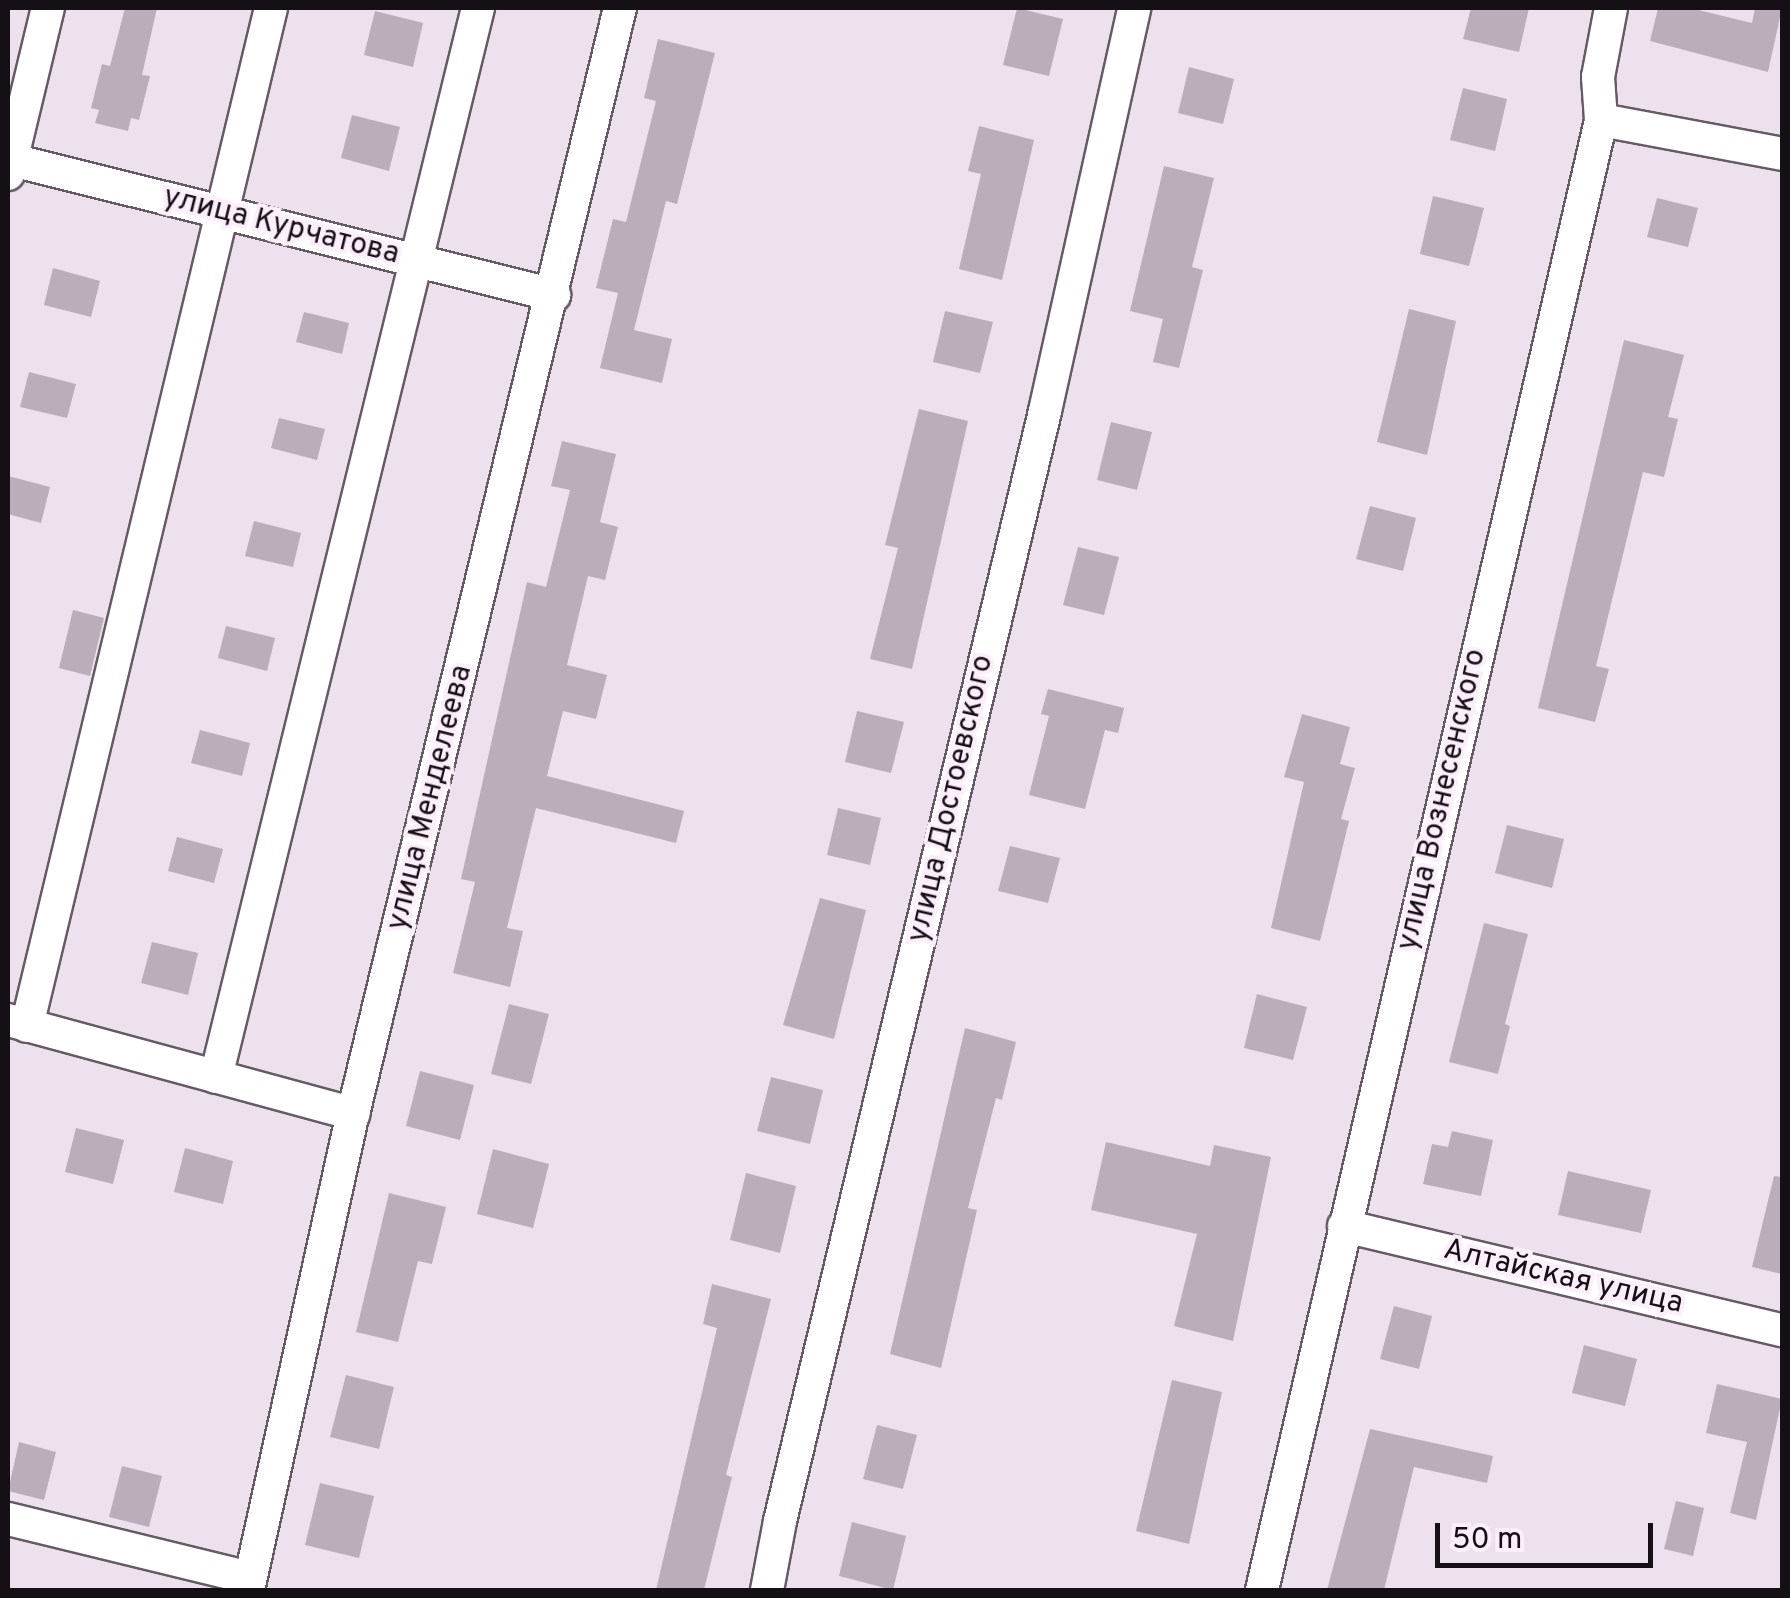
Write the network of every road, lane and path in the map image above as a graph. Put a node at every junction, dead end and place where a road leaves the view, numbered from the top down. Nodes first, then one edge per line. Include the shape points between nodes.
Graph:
1 (48, 8) edge
2 (271, 8) edge
3 (478, 8) edge
4 (620, 8) edge
5 (1134, 8) edge
6 (1610, 8) edge
7 (1601, 120) junction
8 (1782, 154) edge
9 (9, 164) edge
10 (222, 212) junction
11 (417, 260) junction
12 (554, 295) junction
13 (17, 1023) edge
14 (216, 1077) junction
15 (353, 1114) junction
16 (1344, 1226) junction
17 (1782, 1330) edge
18 (8, 1519) edge
19 (249, 1584) edge
20 (767, 1590) edge
21 (1262, 1590) edge

1 - 9 street
2 - 10 street
3 - 11 street
4 - 12 street, улица Менделеева
5 - 20 street, улица Достоевского
6 - 7 street, улица Вознесенского via 1598,78
7 - 8 street
7 - 16 street, улица Вознесенского
9 - 10 street, улица Курчатова
10 - 11 street, улица Курчатова
10 - 13 street
11 - 12 street, улица Курчатова
11 - 14 street
12 - 15 street, улица Менделеева
13 - 14 street
14 - 15 street
15 - 19 street, улица Менделеева
16 - 17 street, Алтайская улица
16 - 21 street, улица Вознесенского
18 - 19 street

